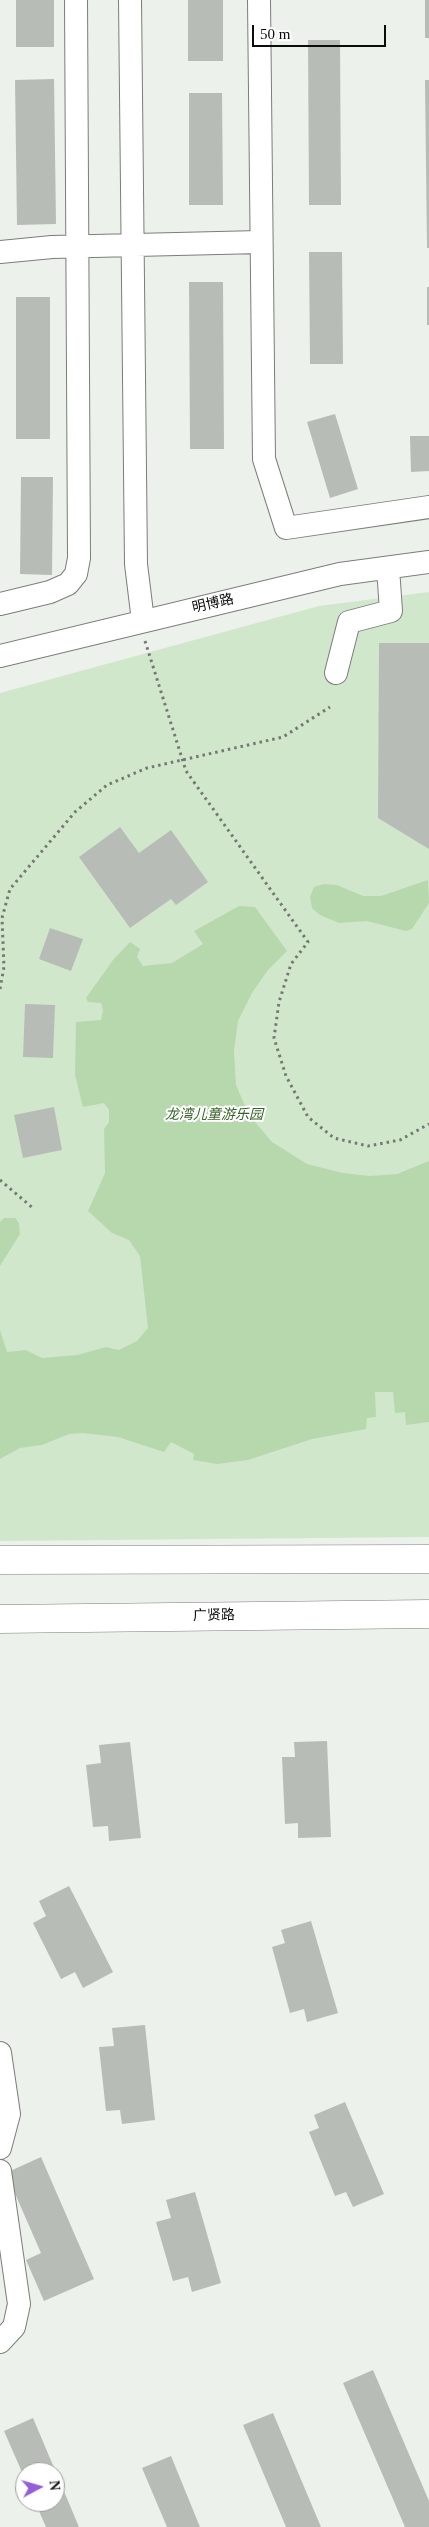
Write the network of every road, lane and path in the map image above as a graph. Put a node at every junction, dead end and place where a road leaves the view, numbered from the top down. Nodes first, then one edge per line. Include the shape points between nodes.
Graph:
1 (76, 0) edge
2 (130, 0) edge
3 (259, 0) edge
4 (260, 242) junction
5 (133, 244) junction
6 (78, 246) junction
7 (0, 252) edge
8 (429, 507) edge
9 (429, 562) edge
10 (388, 568) junction
11 (0, 604) edge
12 (141, 621) junction
13 (0, 656) edge
14 (336, 672) dead end
15 (330, 707) dead end
16 (182, 760) junction
17 (0, 989) edge
18 (429, 1124) edge
19 (0, 1180) edge
20 (34, 1209) dead end
21 (429, 1559) edge
22 (0, 1560) edge
23 (429, 1614) edge
24 (0, 1619) edge
25 (0, 2054) edge
26 (0, 2148) edge
27 (0, 2172) edge
28 (5, 2333) edge

1 - 6 street
2 - 5 street
3 - 4 street
4 - 5 street
4 - 8 street via 264,459 286,528
5 - 6 street
5 - 12 street via 136,564
6 - 7 street
6 - 11 street via 79,558 76,574 68,584 50,592
9 - 10 street, 明博路
10 - 12 street, 明博路 via 340,574
10 - 14 street via 391,611 349,622
12 - 13 street, 明博路
12 - 16 path
15 - 16 path via 284,737
16 - 17 path via 147,768 107,785 76,812 10,889 2,918 4,967
16 - 18 path via 186,771 308,942 292,964 279,1002 274,1038 286,1076 308,1117 334,1138 368,1146 400,1140
19 - 20 path
21 - 22 main road
23 - 24 main road, 广贤路
25 - 26 street via 9,2114
27 - 28 street via 19,2304

